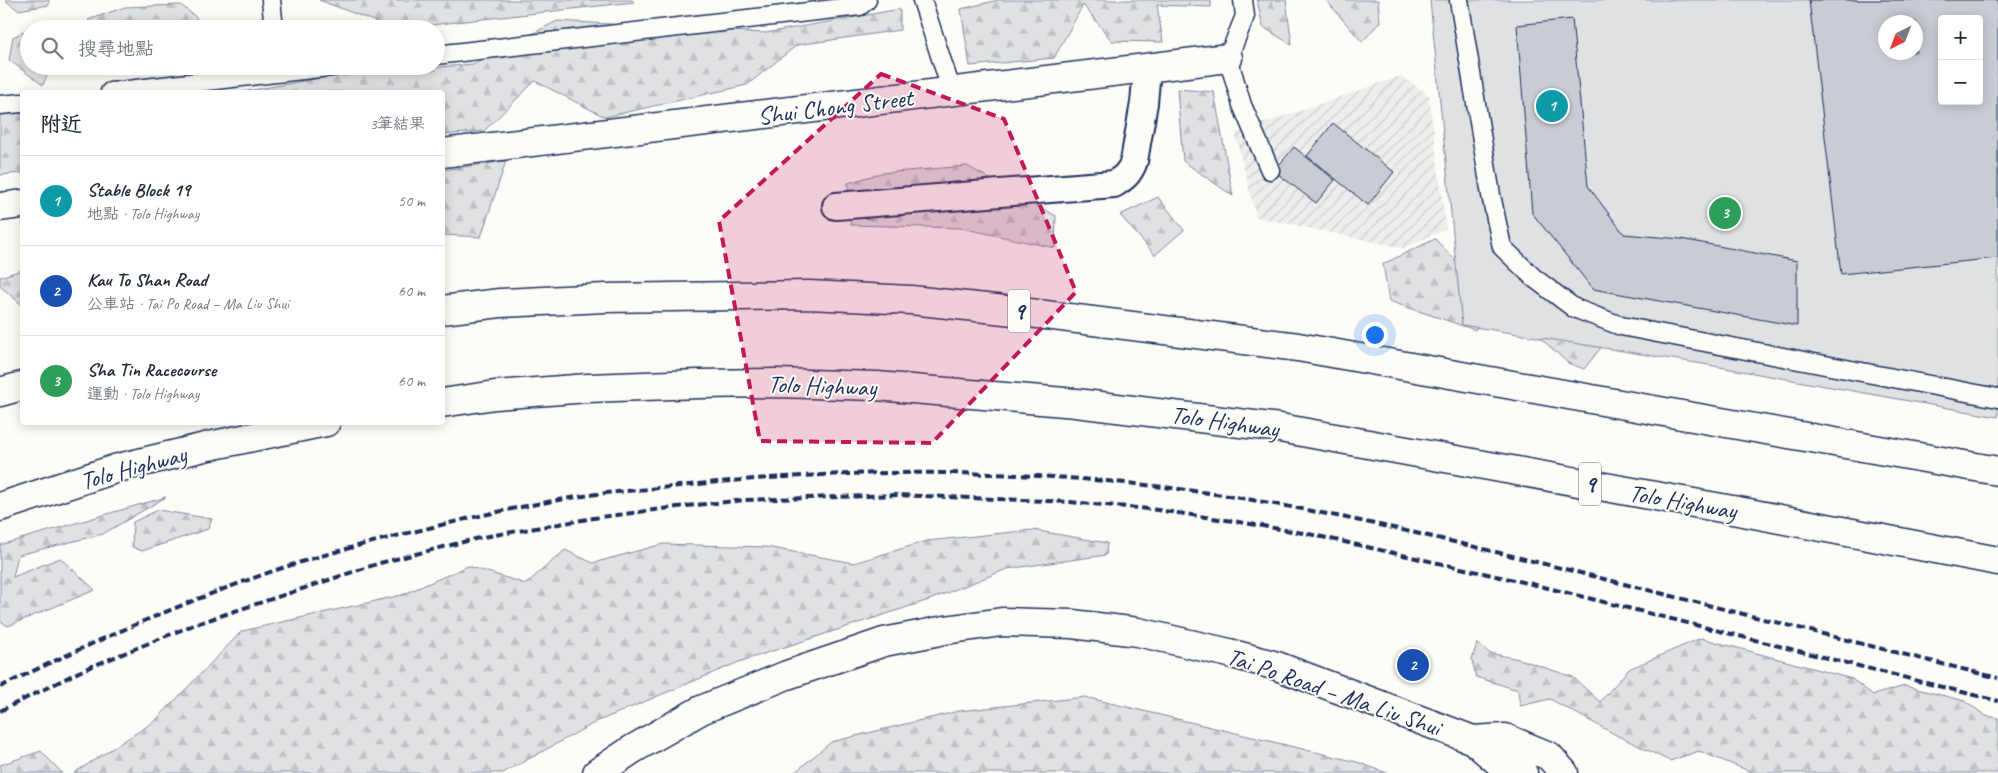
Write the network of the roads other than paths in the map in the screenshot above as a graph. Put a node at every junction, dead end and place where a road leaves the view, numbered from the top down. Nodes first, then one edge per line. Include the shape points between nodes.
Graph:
1 (271, 0) edge
2 (867, 0) edge
3 (922, 0) edge
4 (1243, 0) edge
5 (1459, 0) edge
6 (273, 20) edge
7 (445, 54) edge
8 (1228, 58) junction
9 (1147, 68) junction
10 (241, 75) edge
11 (125, 90) edge
12 (952, 92) junction
13 (20, 103) edge
14 (0, 105) edge
15 (445, 153) edge
16 (1270, 170) dead end
17 (20, 204) edge
18 (836, 206) dead end
19 (0, 207) edge
20 (445, 310) edge
21 (20, 387) edge
22 (0, 392) edge
23 (1998, 398) edge
24 (445, 403) edge
25 (312, 425) edge
26 (1998, 471) edge
27 (0, 507) edge
28 (1998, 561) edge
29 (1473, 740) junction
30 (596, 773) edge
31 (1523, 773) edge
32 (1564, 773) edge

1 - 6 lane
2 - 7 lane via 860,6
3 - 12 lane
4 - 8 lane via 1245,16
5 - 23 lane via 1502,247 1534,278 1574,308 1621,326
8 - 9 main road, Shui Chong Street
8 - 16 lane via 1242,105
9 - 12 main road, Shui Chong Street
9 - 18 street via 1134,162 1124,178 1114,184
10 - 11 lane
12 - 15 main road, Shui Chong Street
13 - 14 lane
17 - 19 main road
20 - 26 main road, 9 via 557,300 679,296 809,295 939,303 1298,347
21 - 22 main road
24 - 28 main road, Tolo Highway / 9 via 588,388 776,383 877,386 1076,403 1280,428
25 - 27 main road, Tolo Highway via 118,468
29 - 30 main road, Tai Po Road – Ma Liu Shui via 1277,666 1229,652 1138,632 1072,624 1002,622 884,642 787,674 701,710
29 - 31 main road, Tai Po Road – Ma Liu Shui via 1503,766
29 - 32 main road, Tai Po Road – Ma Liu Shui via 1505,738 1549,756

